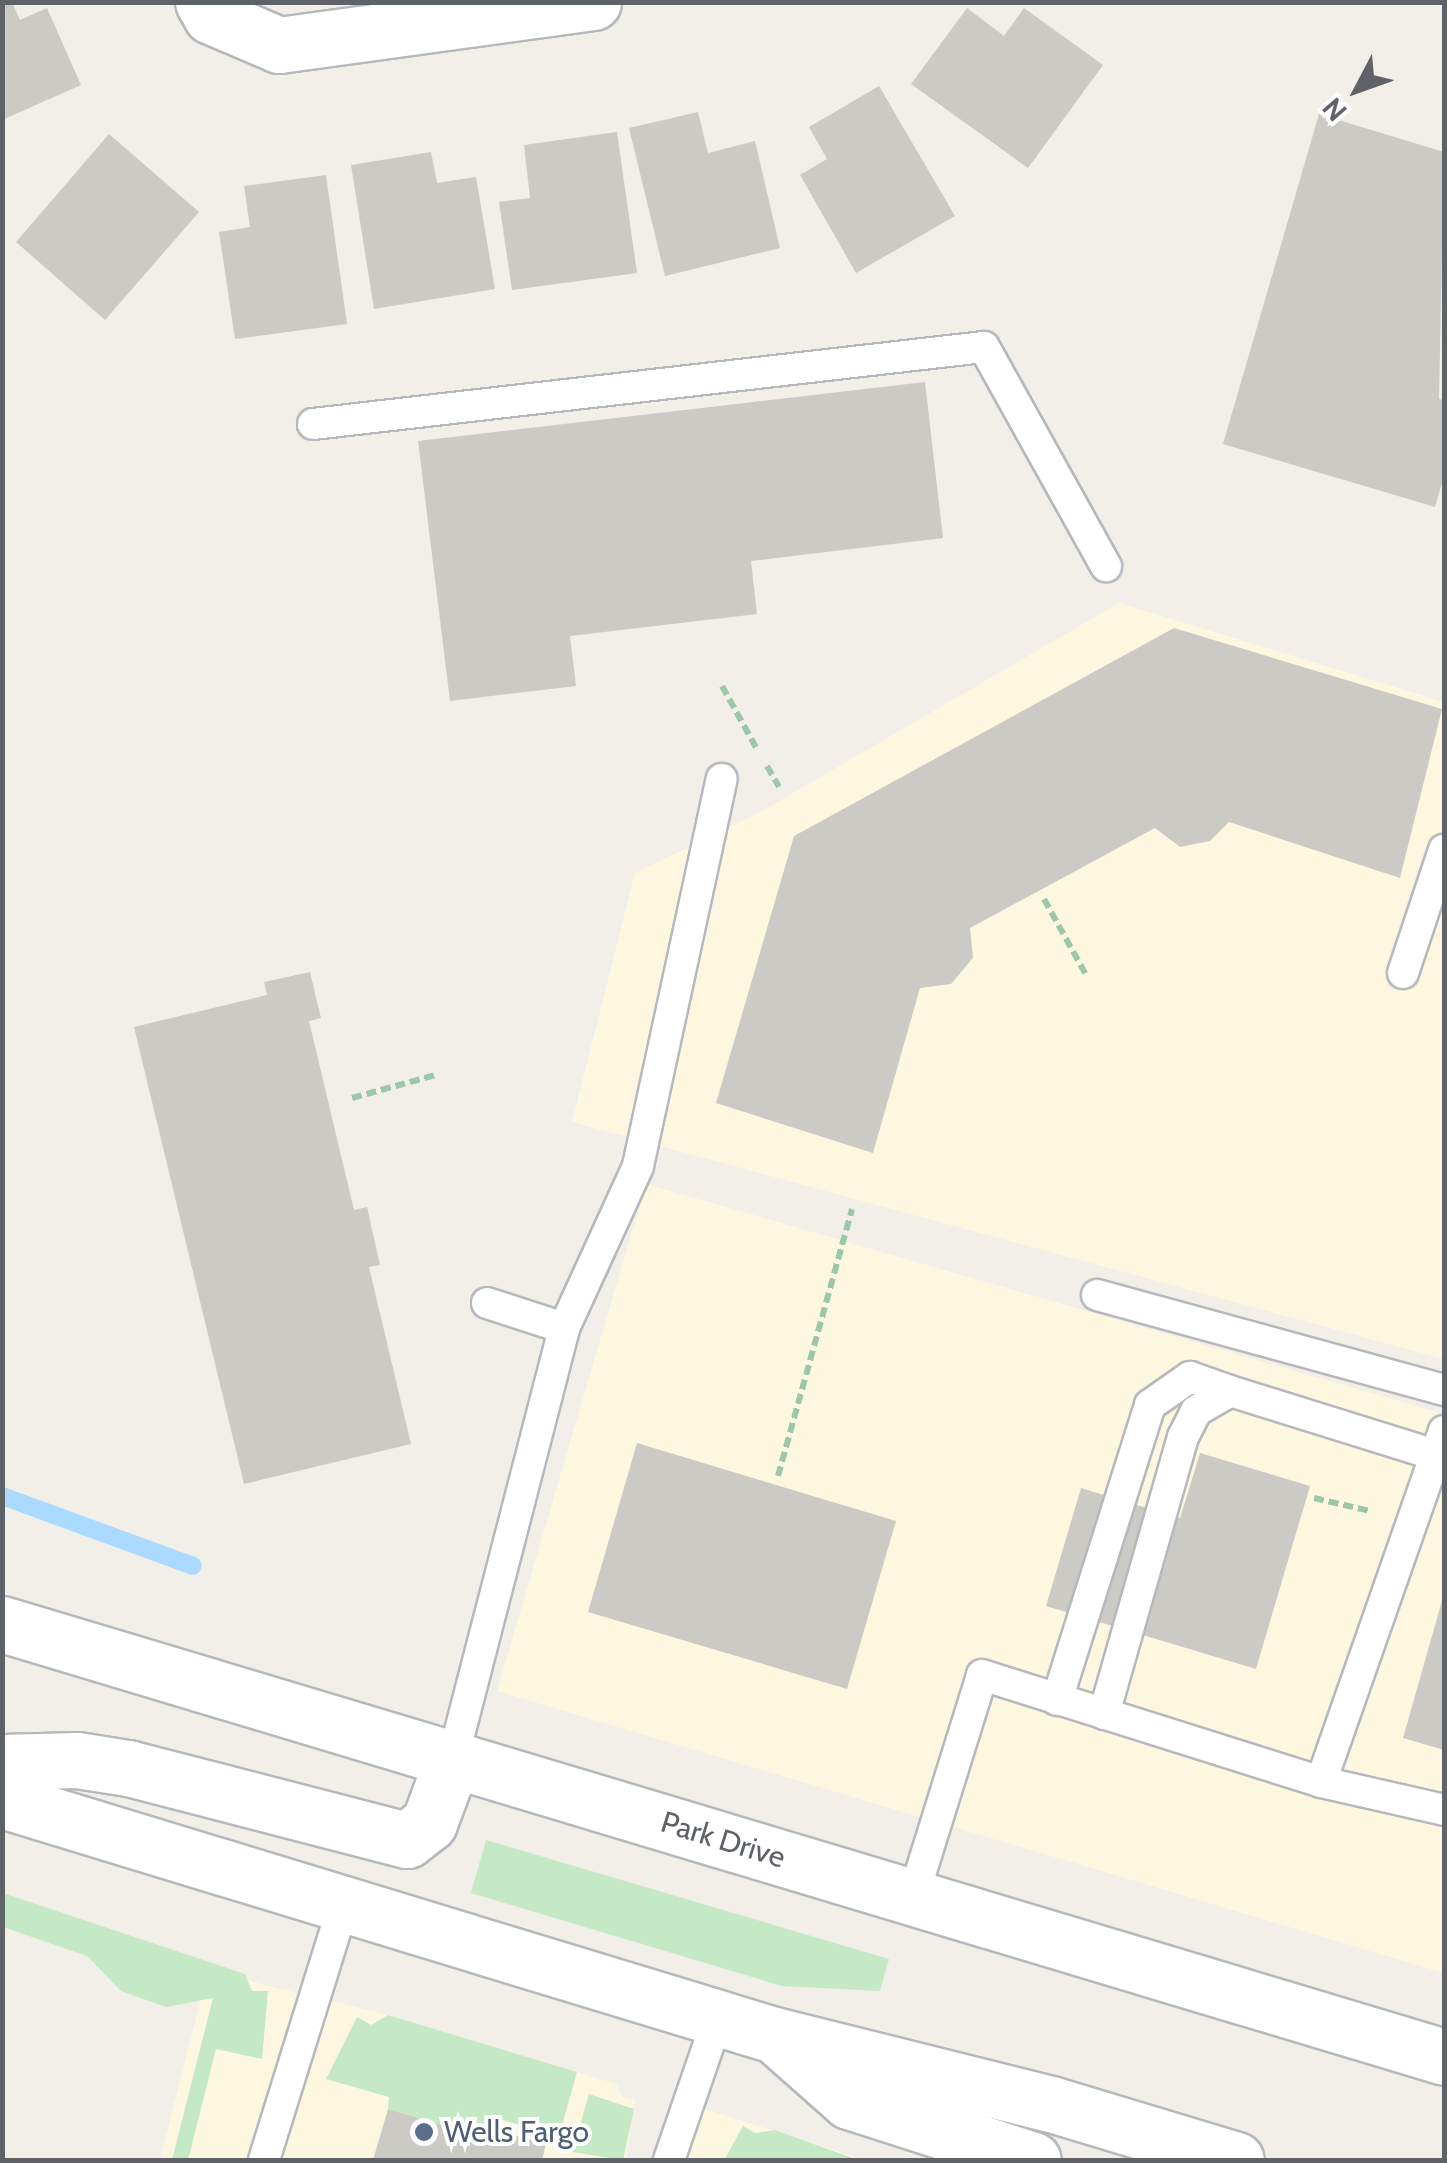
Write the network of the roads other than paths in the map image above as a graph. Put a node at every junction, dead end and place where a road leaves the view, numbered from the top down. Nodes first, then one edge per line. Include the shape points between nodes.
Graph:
1 (203, 2) edge
2 (593, 2) edge
3 (313, 424) dead end
4 (1106, 566) dead end
5 (722, 779) dead end
6 (1444, 850) edge
7 (1403, 973) dead end
8 (1097, 1296) dead end
9 (487, 1302) dead end
10 (564, 1328) junction
11 (1444, 1390) edge
12 (1230, 1391) junction
13 (1440, 1443) edge
14 (2, 1624) edge
15 (1057, 1700) junction
16 (1104, 1714) junction
17 (453, 1758) junction
18 (2, 1762) edge
19 (1321, 1782) junction
20 (2, 1800) edge
21 (1444, 1810) edge
22 (913, 1897) junction
23 (343, 1906) junction
24 (718, 2018) junction
25 (774, 2035) junction
26 (1444, 2057) edge
27 (264, 2160) edge
28 (670, 2160) edge
29 (1033, 2160) edge
30 (1236, 2160) edge

1 - 2 main road via 212,16 279,45
3 - 4 lane via 984,347
5 - 10 lane via 638,1166
6 - 7 lane
8 - 11 lane
9 - 10 lane
10 - 17 lane
12 - 13 lane
12 - 15 lane via 1190,1378 1150,1405
12 - 16 lane via 1196,1411 1183,1437
13 - 19 lane
14 - 17 main road, Park Drive
15 - 16 lane
15 - 22 lane via 982,1676
16 - 19 lane
17 - 18 main road via 430,1823 407,1840 128,1768 77,1760
17 - 22 main road, Park Drive
19 - 21 lane
20 - 23 main road
22 - 26 main road, Park Drive
23 - 24 main road
23 - 27 lane
24 - 25 main road
24 - 28 lane
25 - 29 main road via 849,2101
25 - 30 main road via 1052,2104

